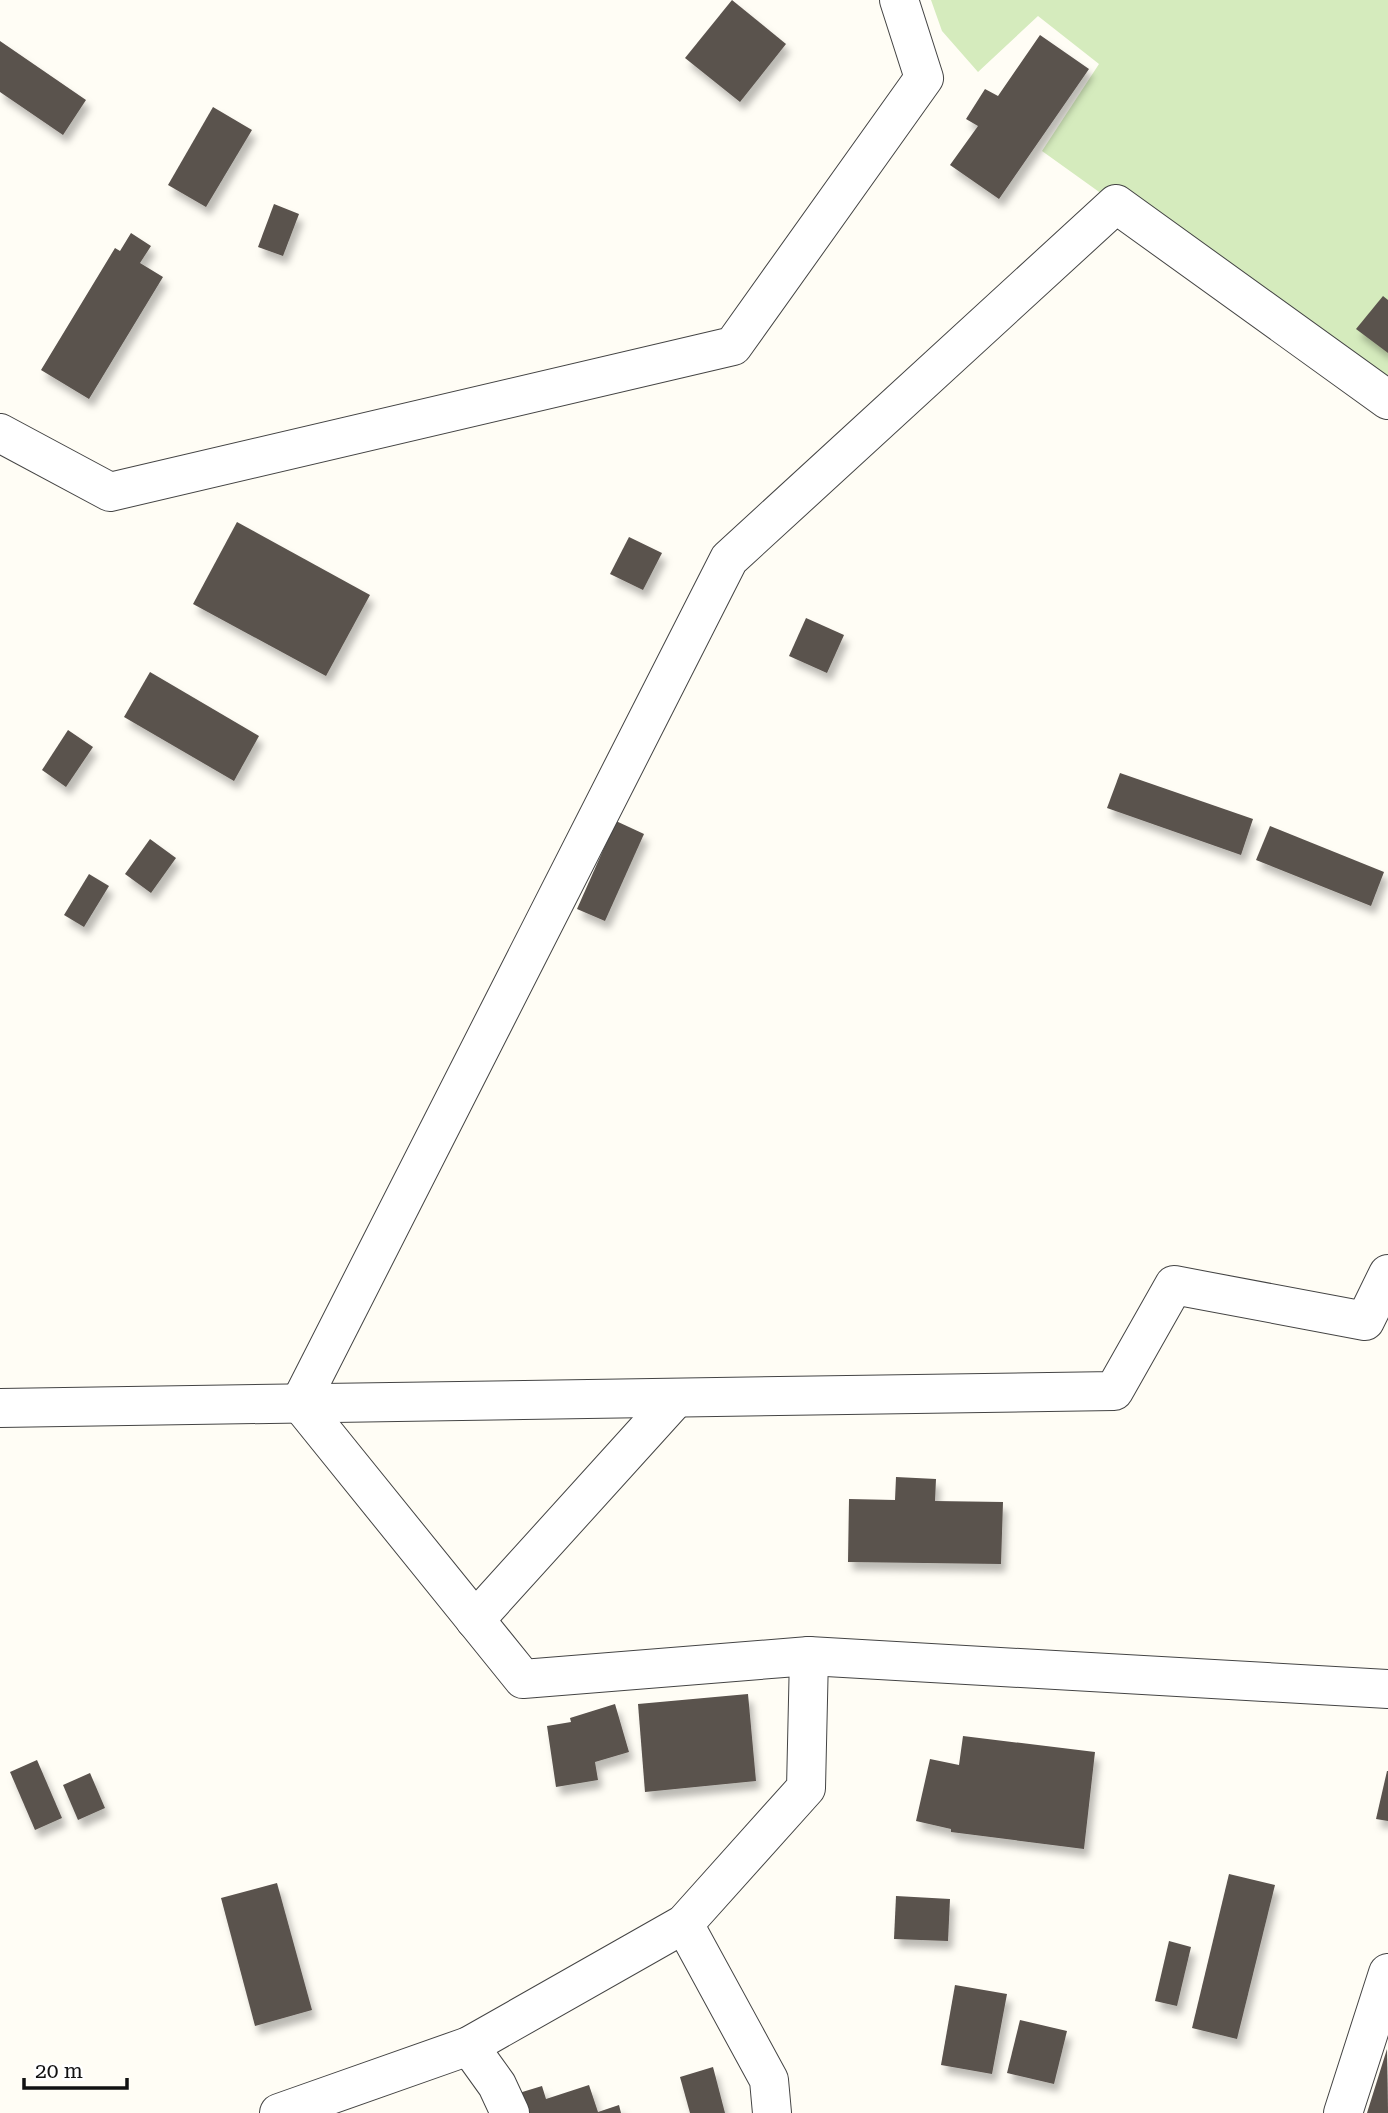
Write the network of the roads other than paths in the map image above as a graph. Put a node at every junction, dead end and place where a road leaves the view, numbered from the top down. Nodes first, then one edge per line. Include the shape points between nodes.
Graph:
1 (899, 0) edge
2 (1388, 400) edge
3 (0, 433) edge
4 (1388, 1274) edge
5 (676, 1398) junction
6 (300, 1403) junction
7 (0, 1408) edge
8 (475, 1620) junction
9 (808, 1656) junction
10 (1388, 1689) edge
11 (684, 1924) junction
12 (1388, 1973) edge
13 (469, 2046) junction
14 (279, 2113) edge
15 (510, 2113) edge
16 (772, 2113) edge
17 (1343, 2113) edge

1 - 3 street via 923,78 733,346 110,492
2 - 6 street via 1116,204 729,559
4 - 5 street via 1365,1321 1174,1285 1114,1391
5 - 6 street
5 - 8 street
6 - 7 street
6 - 8 street
8 - 9 street via 523,1679
9 - 10 street
9 - 11 street via 806,1788
11 - 13 street
11 - 16 street via 769,2080
12 - 17 street
13 - 14 street
13 - 15 street via 497,2085

